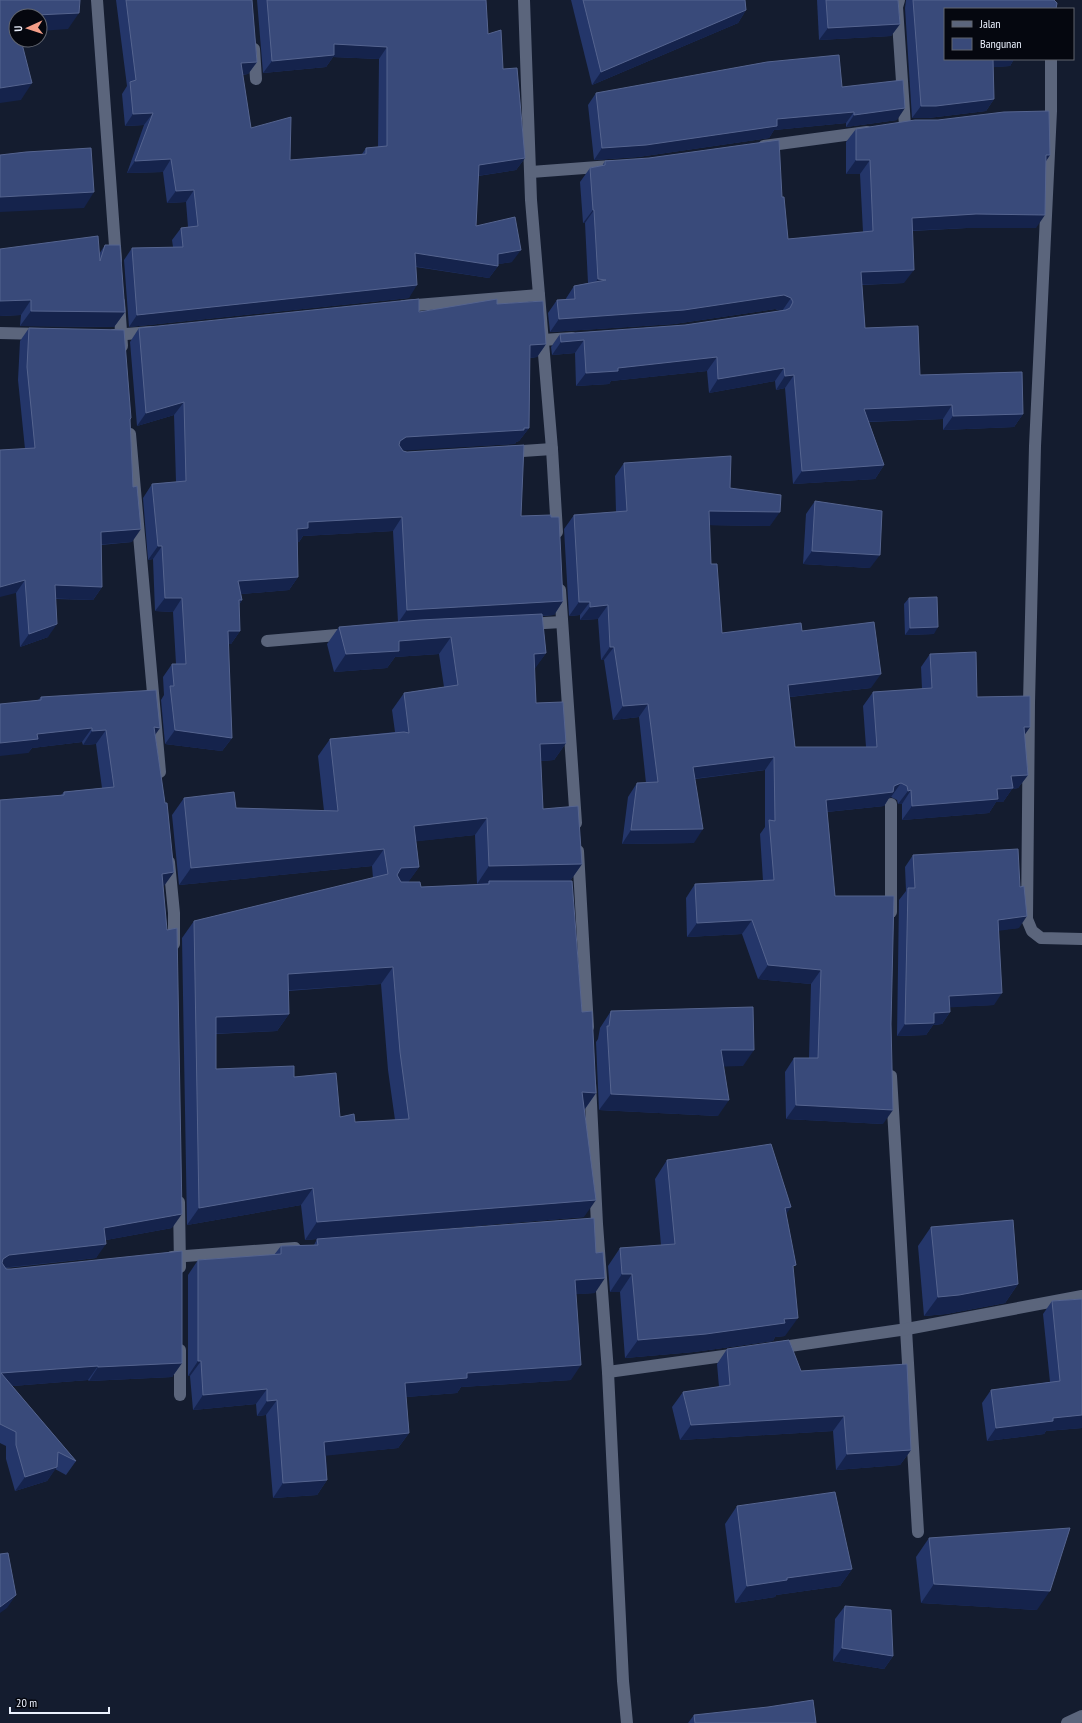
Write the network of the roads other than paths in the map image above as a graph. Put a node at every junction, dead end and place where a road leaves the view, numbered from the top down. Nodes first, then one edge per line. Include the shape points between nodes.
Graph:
1 (97, 0) edge
2 (524, 0) edge
3 (898, 0) edge
4 (253, 40) edge
5 (1051, 60) edge
6 (256, 79) dead end
7 (1051, 111) junction
8 (1036, 113) edge
9 (920, 126) edge
10 (881, 130) edge
11 (756, 147) edge
12 (624, 165) edge
13 (530, 172) junction
14 (117, 272) edge
15 (118, 288) edge
16 (539, 295) junction
17 (391, 307) edge
18 (161, 331) edge
19 (0, 333) edge
20 (53, 334) edge
21 (99, 335) edge
22 (122, 335) junction
23 (582, 338) edge
24 (543, 340) junction
25 (124, 359) edge
26 (129, 422) edge
27 (552, 449) junction
28 (497, 452) edge
29 (557, 543) edge
30 (559, 575) edge
31 (562, 622) junction
32 (516, 624) edge
33 (361, 633) edge
34 (267, 641) dead end
35 (161, 781) edge
36 (890, 804) edge
37 (168, 851) edge
38 (565, 890) edge
39 (581, 890) junction
40 (891, 924) edge
41 (1082, 939) edge
42 (174, 953) edge
43 (588, 1041) edge
44 (891, 1066) edge
45 (590, 1073) edge
46 (179, 1193) edge
47 (597, 1224) junction
48 (583, 1225) edge
49 (306, 1247) edge
50 (180, 1257) junction
51 (164, 1258) edge
52 (180, 1280) edge
53 (1082, 1296) edge
54 (906, 1329) junction
55 (180, 1341) edge
56 (765, 1350) edge
57 (750, 1352) edge
58 (608, 1372) junction
59 (180, 1395) dead end
60 (918, 1532) dead end
61 (1082, 1716) edge
62 (627, 1723) edge
63 (1067, 1723) edge

1 - 14 street
2 - 13 street
3 - 9 street via 896,7 901,127
4 - 6 street
5 - 7 street
7 - 8 street
7 - 41 street via 1035,446 1027,919 1032,931 1041,938
10 - 11 street
12 - 13 street
13 - 16 street
15 - 22 street
16 - 17 street
16 - 24 street
18 - 22 street
19 - 20 street
21 - 22 street
22 - 25 street
23 - 24 street
24 - 27 street
26 - 35 street via 149,696
27 - 28 street
27 - 29 street
30 - 31 street
31 - 32 street
31 - 39 street
33 - 34 street
36 - 40 street
37 - 42 street via 174,913
38 - 39 street
39 - 43 street
44 - 54 street
45 - 47 street
46 - 50 street
47 - 48 street
47 - 58 street
49 - 50 street
50 - 51 street
50 - 52 street
53 - 54 street
54 - 56 street
54 - 60 street
55 - 59 street
57 - 58 street
58 - 62 street
61 - 63 street

